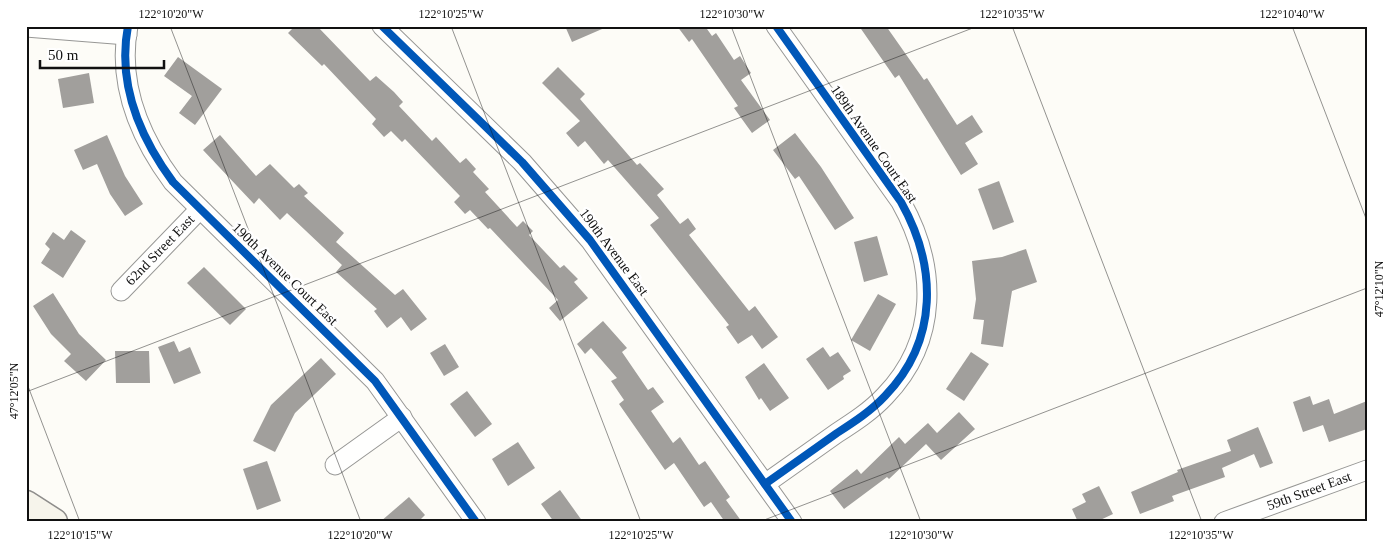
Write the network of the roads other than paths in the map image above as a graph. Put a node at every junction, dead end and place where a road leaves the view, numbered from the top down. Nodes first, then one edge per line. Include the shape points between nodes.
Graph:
1 (382, 26) edge
2 (776, 26) edge
3 (26, 27) edge
4 (128, 31) edge
5 (200, 209) junction
6 (121, 291) dead end
7 (402, 418) junction
8 (335, 465) dead end
9 (1367, 470) edge
10 (765, 484) junction
11 (26, 504) edge
12 (54, 522) edge
13 (476, 522) edge
14 (792, 522) edge
15 (1224, 522) edge

1 - 10 street, 190th Avenue East via 522,162 590,240
2 - 10 street, 189th Avenue Court East via 901,202 923,250 928,290 919,342 893,388 864,415
3 - 4 street
4 - 5 street, 190th Avenue Court East via 126,66 130,98 140,128 172,182
5 - 6 street, 62nd Street East
5 - 7 street, 190th Avenue Court East via 375,381
7 - 8 street
7 - 13 street, 190th Avenue Court East
9 - 15 street, 59th Street East
10 - 14 street, 190th Avenue East
11 - 12 street

